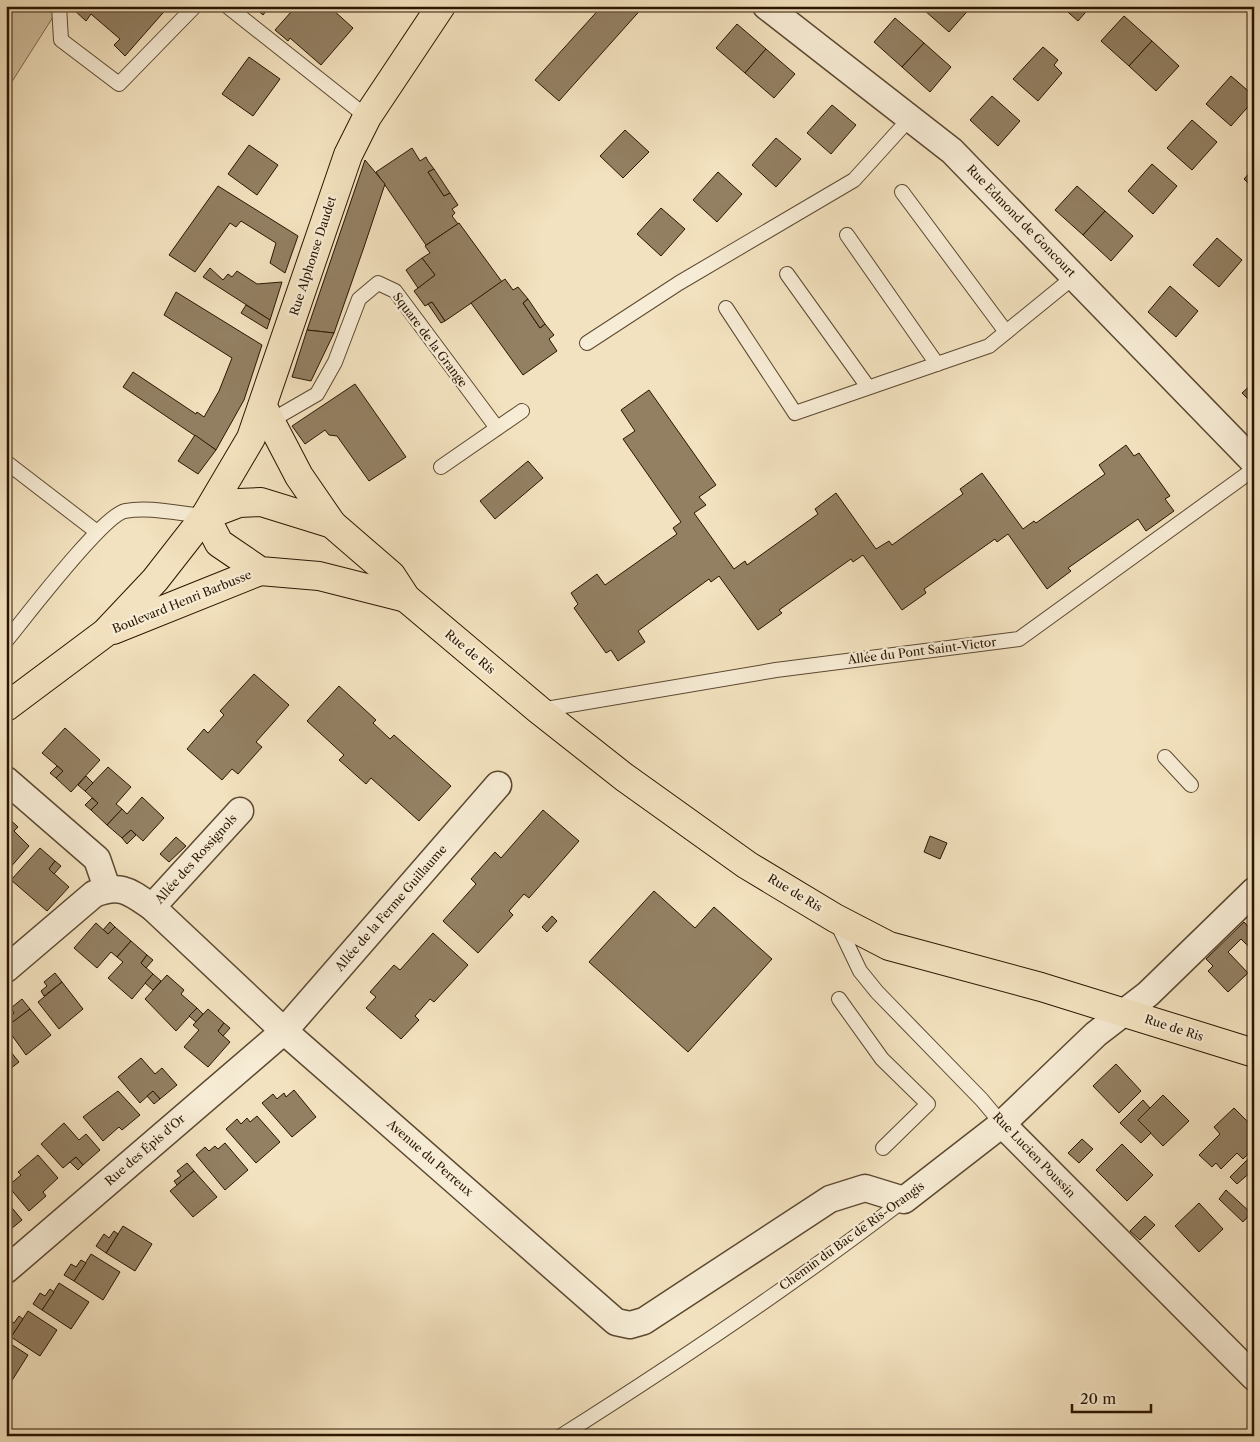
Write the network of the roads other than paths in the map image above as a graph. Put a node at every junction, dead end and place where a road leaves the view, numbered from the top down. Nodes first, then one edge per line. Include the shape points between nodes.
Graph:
1 (59, 6) edge
2 (195, 6) edge
3 (227, 6) edge
4 (441, 6) edge
5 (766, 6) edge
6 (367, 117) junction
7 (911, 117) junction
8 (902, 192) dead end
9 (847, 235) dead end
10 (787, 274) dead end
11 (1075, 276) junction
12 (726, 308) dead end
13 (1006, 332) junction
14 (587, 343) dead end
15 (937, 364) junction
16 (868, 387) junction
17 (522, 410) dead end
18 (267, 413) junction
19 (496, 428) junction
20 (6, 462) edge
21 (1254, 462) edge
22 (441, 467) dead end
23 (1254, 469) edge
24 (205, 516) junction
25 (332, 524) junction
26 (97, 532) junction
27 (260, 571) junction
28 (406, 598) junction
29 (105, 633) junction
30 (6, 641) edge
31 (6, 707) edge
32 (539, 710) junction
33 (1165, 757) dead end
34 (6, 780) edge
35 (498, 785) dead end
36 (1191, 785) dead end
37 (240, 811) dead end
38 (107, 888) junction
39 (1254, 891) edge
40 (152, 906) junction
41 (835, 918) junction
42 (6, 969) edge
43 (839, 999) dead end
44 (1124, 1012) junction
45 (284, 1030) junction
46 (1254, 1053) edge
47 (1002, 1124) junction
48 (883, 1148) dead end
49 (904, 1200) junction
50 (6, 1270) edge
51 (1254, 1377) edge
52 (561, 1436) edge

1 - 2 lane via 61,40 119,84
3 - 6 lane
4 - 6 main road, Rue Alphonse Daudet
5 - 7 street, Rue Edmond de Goncourt
6 - 18 main road, Rue Alphonse Daudet via 331,199
7 - 11 street, Rue Edmond de Goncourt via 952,151
7 - 14 lane via 854,180 679,283
8 - 13 lane
9 - 15 lane
10 - 16 lane
11 - 13 lane
11 - 21 street, Rue Edmond de Goncourt
12 - 16 lane via 794,412
13 - 15 lane via 989,346
15 - 16 lane
17 - 19 lane
18 - 19 lane, Square de la Grange via 317,394 335,362 359,299 378,283 395,291
18 - 24 main road, Rue Alphonse Daudet
18 - 25 main road, Rue de Ris via 299,476
19 - 22 lane
20 - 26 lane
23 - 32 lane, Allée du Pont Saint-Victor via 1019,639 776,670
24 - 25 main road, Rue de Ris via 238,503 261,502
24 - 26 lane via 138,510 122,512
24 - 27 main road, Rue de Ris via 219,543
24 - 29 main road, Boulevard Henri Barbusse via 156,580
25 - 28 main road, Rue de Ris via 391,575
26 - 30 lane
27 - 28 main road, Rue de Ris via 319,576
27 - 29 main road, Boulevard Henri Barbusse
28 - 32 main road, Rue de Ris
29 - 31 main road, Boulevard Henri Barbusse
32 - 41 main road, Rue de Ris via 624,778 747,865
33 - 36 lane
34 - 38 street via 97,859
35 - 45 street, Allée de la Ferme Guillaume
37 - 40 street, Allée des Rossignols
38 - 40 street, Avenue du Perreux via 129,891
38 - 42 street via 94,894
39 - 44 street, Chemin du Bac de Ris-Orangis via 1148,994
40 - 45 street, Avenue du Perreux
41 - 44 main road, Rue de Ris via 889,946
41 - 47 lane, Rue Lucien Poussin via 860,971 877,992
43 - 48 lane via 882,1059 928,1104
44 - 46 main road, Rue de Ris
44 - 47 street, Chemin du Bac de Ris-Orangis via 1096,1034
45 - 49 street, Avenue du Perreux via 616,1322 630,1326 644,1321 830,1199 865,1188
45 - 50 street, Rue des Épis d'Or
47 - 49 street, Chemin du Bac de Ris-Orangis
47 - 51 street, Rue Lucien Poussin
49 - 52 lane, Chemin du Bac de Ris-Orangis via 840,1248

